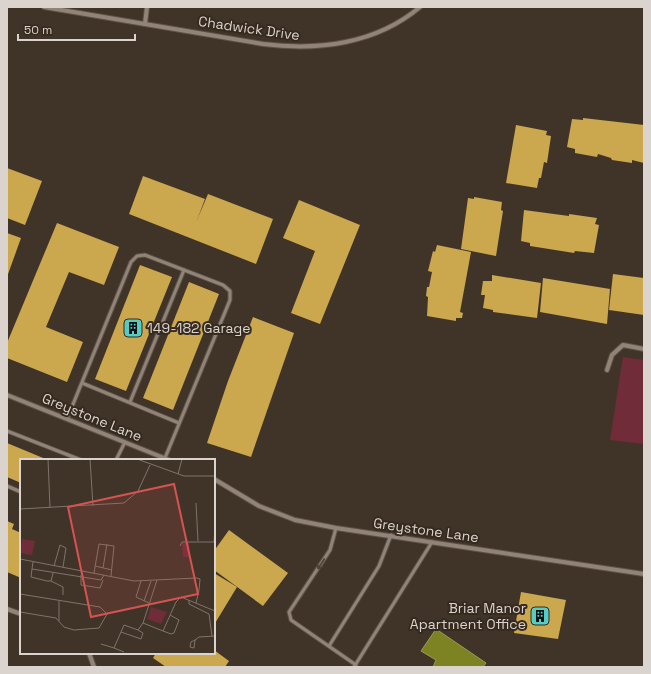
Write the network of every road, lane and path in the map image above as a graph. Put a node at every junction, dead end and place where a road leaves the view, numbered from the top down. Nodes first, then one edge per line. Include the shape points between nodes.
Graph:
1 (44, 7) edge
2 (147, 7) edge
3 (420, 7) edge
4 (145, 24) junction
5 (184, 270) junction
6 (644, 349) edge
7 (607, 370) dead end
8 (82, 383) junction
9 (7, 395) edge
10 (130, 402) junction
11 (67, 419) junction
12 (179, 423) junction
13 (7, 431) edge
14 (125, 442) junction
15 (78, 459) edge
16 (116, 459) edge
17 (167, 459) edge
18 (215, 480) edge
19 (7, 486) edge
20 (20, 492) edge
21 (336, 528) junction
22 (391, 536) junction
23 (432, 542) junction
24 (644, 574) edge
25 (7, 609) edge
26 (20, 614) edge
27 (329, 646) junction
28 (89, 654) edge
29 (355, 666) edge
30 (94, 667) edge

1 - 4 street, Chadwick Drive
2 - 4 street
3 - 4 street, Chadwick Drive via 385,30 363,38 312,47 263,44
5 - 8 lane via 145,255 137,256 131,262
5 - 10 lane
5 - 12 lane via 223,286 230,291 230,300
6 - 7 street via 623,345 612,355
8 - 10 lane
8 - 11 lane
9 - 11 street, Greystone Lane
10 - 12 lane
11 - 14 street, Greystone Lane
12 - 17 lane
13 - 15 lane
14 - 16 lane
14 - 17 street, Greystone Lane
18 - 21 street, Greystone Lane via 259,506 295,520
19 - 20 lane
21 - 22 street, Greystone Lane
21 -> 27 lane via 330,550 289,612 291,620
22 - 23 street, Greystone Lane
22 - 27 lane via 379,566
23 - 24 street, Greystone Lane
23 - 29 lane
25 - 26 street
27 - 29 lane
28 - 30 street

